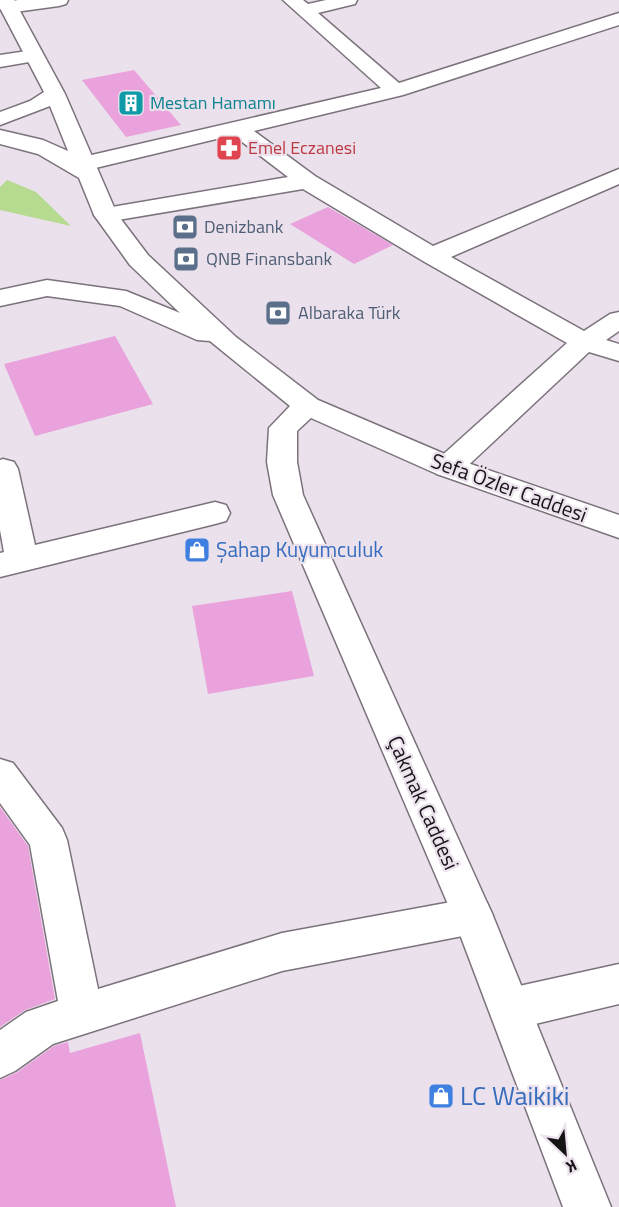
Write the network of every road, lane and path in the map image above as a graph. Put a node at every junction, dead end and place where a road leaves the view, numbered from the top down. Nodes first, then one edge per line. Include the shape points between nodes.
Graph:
1 (59, 0) edge
2 (348, 0) edge
3 (6, 3) edge
4 (298, 5) edge
5 (619, 20) edge
6 (598, 27) junction
7 (619, 39) edge
8 (34, 56) junction
9 (0, 61) edge
10 (396, 91) junction
11 (55, 94) junction
12 (0, 120) edge
13 (237, 128) junction
14 (0, 137) edge
15 (85, 168) junction
16 (619, 176) edge
17 (308, 181) junction
18 (106, 214) junction
19 (432, 256) junction
20 (0, 298) edge
21 (619, 320) edge
22 (584, 342) junction
23 (226, 343) junction
24 (619, 353) edge
25 (308, 406) junction
26 (448, 467) junction
27 (3, 470) dead end
28 (215, 513) dead end
29 (619, 527) edge
30 (11, 563) edge
31 (0, 774) edge
32 (473, 916) junction
33 (619, 984) edge
34 (510, 1009) junction
35 (82, 1014) junction
36 (0, 1056) edge
37 (587, 1207) edge

1 - 3 street
2 - 4 street
3 - 8 street
4 - 10 street
5 - 6 street
6 - 7 street
6 - 10 street
8 - 9 street
8 - 11 street
10 - 13 street
11 - 12 street
11 - 15 street
13 - 15 street
13 - 17 street
14 - 15 street via 33,144
15 - 18 street
16 - 19 street
17 - 18 street
17 - 19 street
18 - 23 street via 139,260
19 - 22 street
20 - 23 street via 47,288 126,299
21 - 22 street
22 - 24 street
22 - 26 street
23 - 25 street, Sefa Özler Caddesi
25 - 26 street, Sefa Özler Caddesi
25 - 32 street, Çakmak Caddesi via 283,428 282,462 288,495
26 - 29 street, Sefa Özler Caddesi
27 - 30 street
28 - 30 street
31 - 35 street via 48,840
32 - 34 street, Çakmak Caddesi
32 - 35 street via 282,952
33 - 34 street
34 - 37 street, Çakmak Caddesi
35 - 36 street via 41,1027

